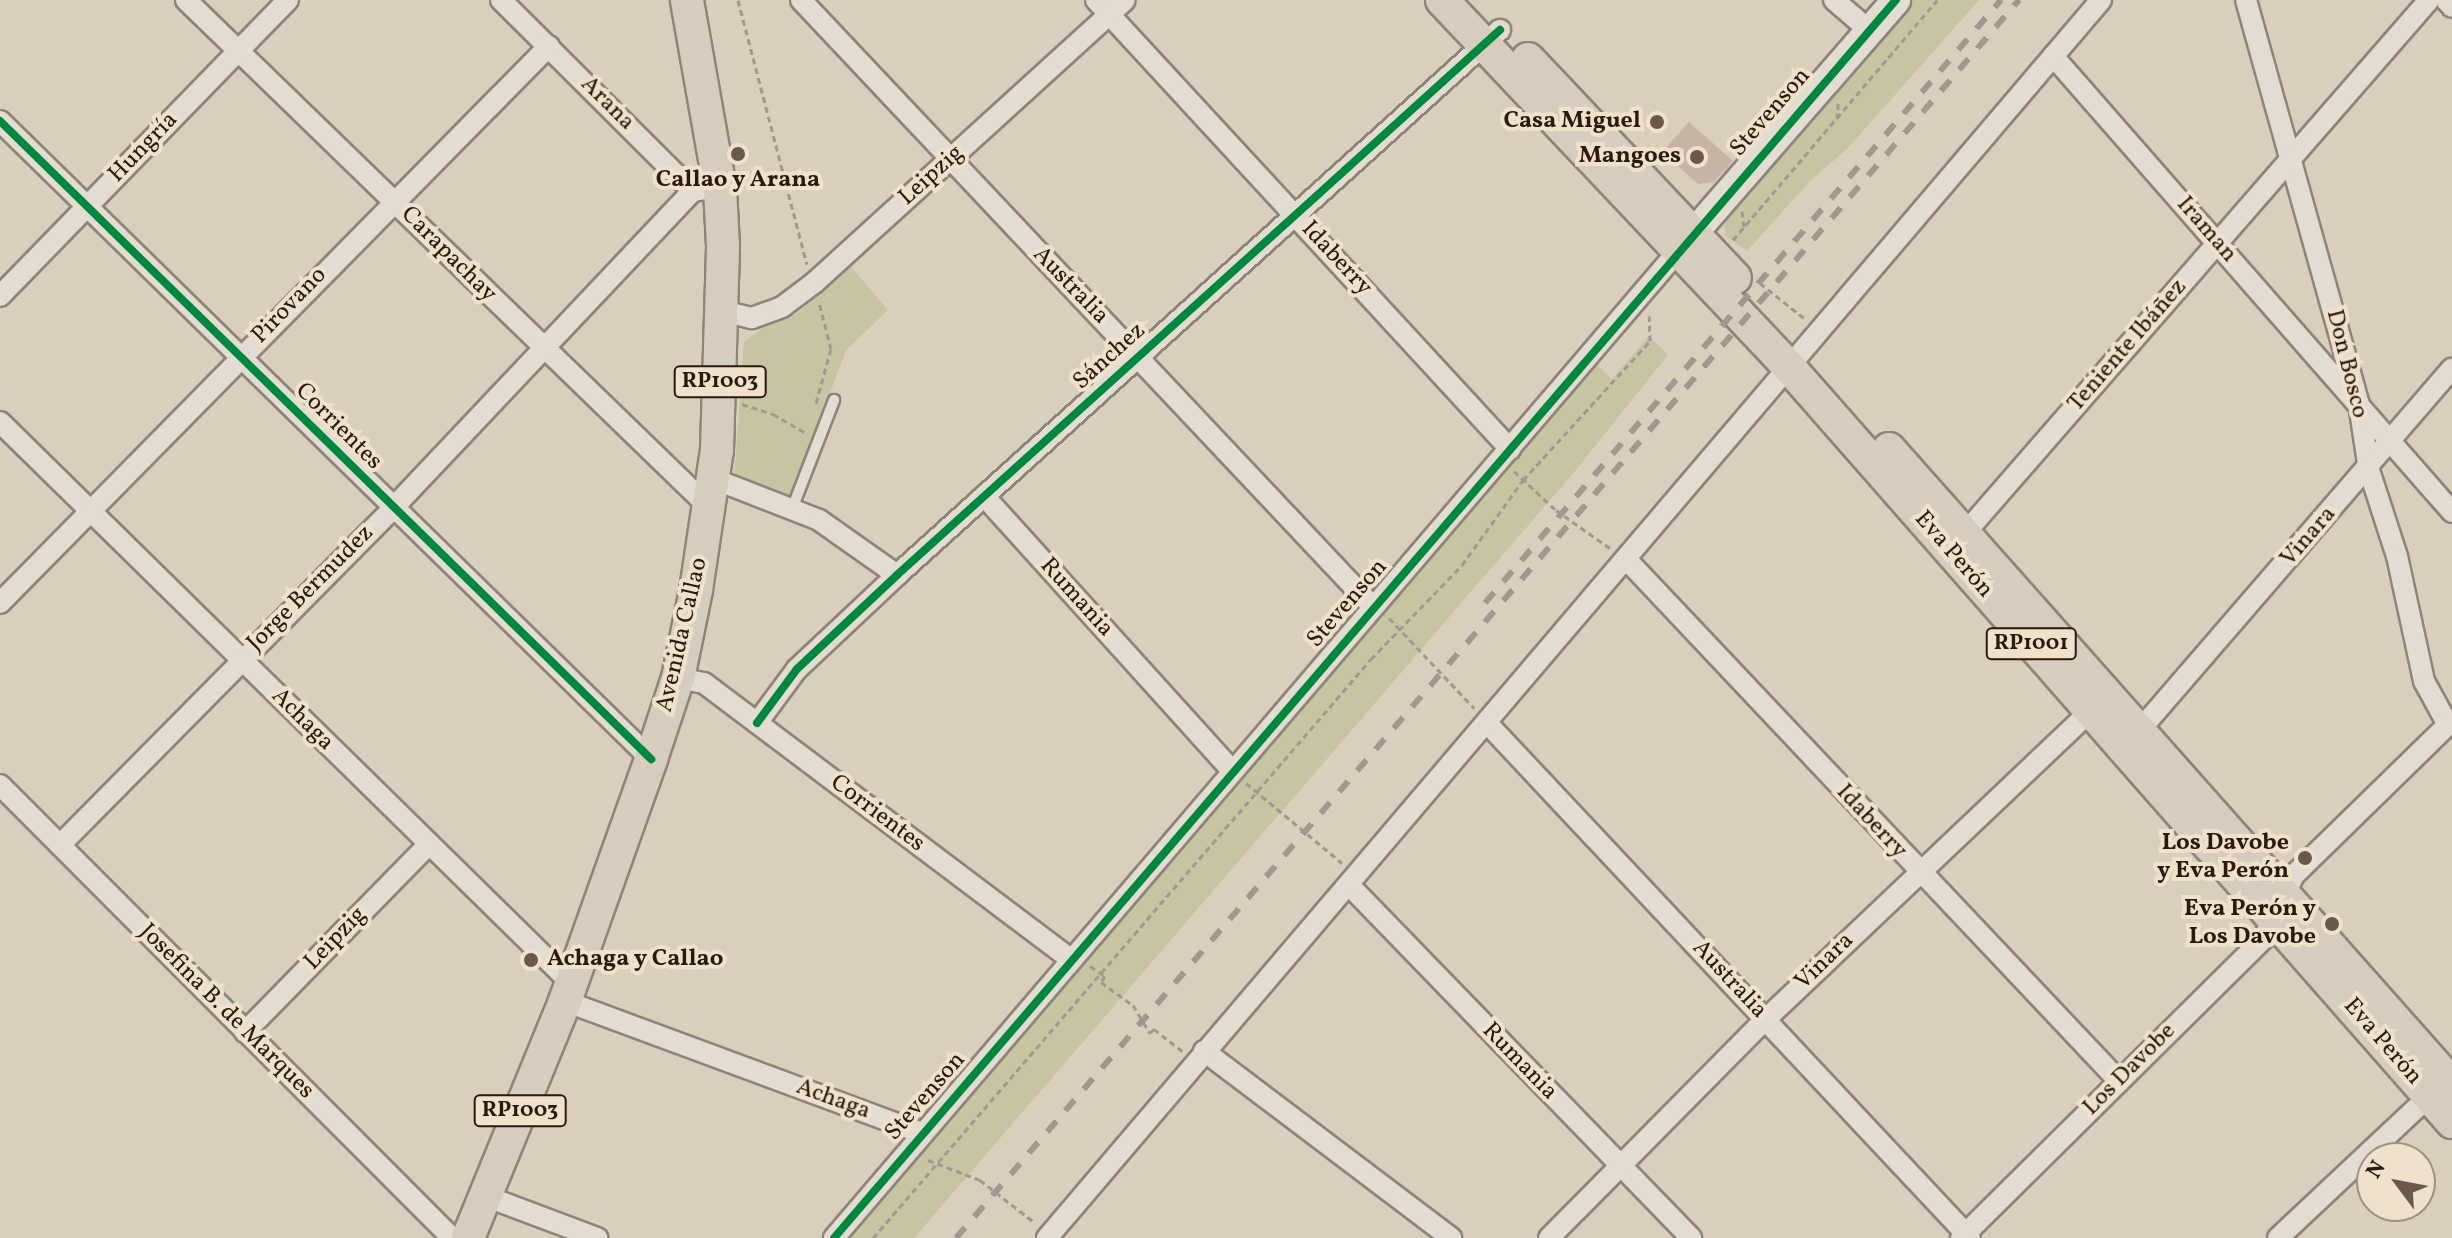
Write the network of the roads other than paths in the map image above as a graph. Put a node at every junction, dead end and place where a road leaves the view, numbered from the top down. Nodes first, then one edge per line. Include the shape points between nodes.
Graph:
1 (186, 0) edge
2 (288, 0) edge
3 (501, 0) edge
4 (687, 0) edge
5 (801, 0) edge
6 (1125, 0) edge
7 (1442, 0) edge
8 (1472, 0) edge
9 (1834, 0) edge
10 (1896, 0) edge
11 (2101, 0) edge
12 (2246, 0) edge
13 (2429, 0) edge
14 (2446, 0) edge
15 (1103, 7) edge
16 (2452, 7) edge
17 (1870, 31) junction
18 (1492, 37) junction
19 (549, 46) junction
20 (239, 50) junction
21 (2053, 56) junction
22 (0, 121) edge
23 (950, 160) junction
24 (2292, 160) junction
25 (706, 189) junction
26 (392, 201) junction
27 (87, 207) junction
28 (1295, 216) junction
29 (1686, 240) junction
30 (2218, 244) junction
31 (0, 296) edge
32 (723, 311) junction
33 (1803, 350) junction
34 (544, 351) junction
35 (241, 356) junction
36 (1139, 358) junction
37 (2452, 369) edge
38 (834, 400) dead end
39 (2359, 404) junction
40 (0, 422) edge
41 (2391, 441) junction
42 (1505, 454) junction
43 (2369, 470) junction
44 (712, 494) junction
45 (984, 496) junction
46 (392, 509) junction
47 (792, 509) junction
48 (91, 512) junction
49 (2452, 512) edge
50 (1965, 533) junction
51 (1627, 560) junction
52 (897, 575) junction
53 (0, 603) edge
54 (1372, 606) junction
55 (241, 659) junction
56 (678, 678) junction
57 (2099, 702) junction
58 (757, 723) junction
59 (1487, 723) junction
60 (2450, 723) edge
61 (2132, 739) junction
62 (651, 759) junction
63 (1232, 770) junction
64 (0, 785) edge
65 (60, 845) junction
66 (427, 846) junction
67 (1918, 873) junction
68 (1353, 879) junction
69 (2280, 906) junction
70 (1071, 960) junction
71 (568, 992) junction
72 (1766, 1019) junction
73 (245, 1032) junction
74 (1200, 1056) junction
75 (2119, 1081) junction
76 (2440, 1090) edge
77 (2452, 1122) edge
78 (921, 1133) junction
79 (1620, 1166) junction
80 (485, 1196) junction
81 (1048, 1236) edge
82 (1966, 1236) edge
83 (452, 1238) edge
84 (468, 1238) edge
85 (597, 1238) edge
86 (834, 1238) edge
87 (1451, 1238) edge
88 (1549, 1238) edge
89 (1691, 1238) edge
90 (2278, 1238) edge

1 - 20 street, Carapachay
2 - 20 street, Hungría
3 - 19 street, Arana
4 - 25 main road, Avenida Callao / RP1003
5 - 23 street, Australia
6 - 15 street, Leipzig
7 - 18 main road, Eva Perón / RP1001
8 - 18 main road, Eva Perón / RP1001
9 - 17 street
10 - 17 street, Stevenson
11 - 21 street
12 - 24 street, Don Bosco
13 - 24 street, Teniente Ibáñez
14 - 16 street
15 - 23 street, Leipzig
15 - 28 street, Idaberry
17 - 29 street, Stevenson
18 - 28 street, Sánchez
18 - 29 main road, Eva Perón / RP1001
19 - 25 street, Arana
19 - 26 street, Pirovano
20 - 26 street, Carapachay
20 - 27 street, Hungría
21 - 30 street, Iraman
21 - 33 street
22 - 27 street, Corrientes
23 - 32 street, Leipzig via 782,307 752,318
23 - 36 street, Australia
24 - 30 street, Teniente Ibáñez
24 - 39 street, Don Bosco
25 - 32 main road, Avenida Callao / RP1003
25 - 34 street, Jorge Bermudez
26 - 34 street, Carapachay
26 - 35 street, Pirovano
27 - 31 street, Hungría
27 - 35 street, Corrientes
28 - 36 street, Sánchez
28 - 42 street, Idaberry
29 - 33 main road, Eva Perón / RP1001
29 - 42 street, Stevenson
30 - 39 street, Iraman
30 - 50 street, Teniente Ibáñez
32 - 44 main road, Avenida Callao / RP1003
33 - 50 main road, Eva Perón / RP1001
33 - 51 street
33 - 57 main road, Eva Perón / RP1001
34 - 44 street, Carapachay
34 - 46 street, Jorge Bermudez
35 - 46 street, Corrientes
35 - 48 street, Pirovano
36 - 45 street, Sánchez
36 - 54 street, Australia
37 - 41 street, Vinara
38 - 47 lane
39 - 41 street, Iraman
39 - 43 street, Don Bosco
40 - 48 street, Achaga
41 - 43 street, Vinara
41 - 49 street, Iraman
42 - 54 street, Stevenson
43 - 60 street, Don Bosco via 2397,556 2424,681
43 - 61 street, Vinara
44 - 47 street
44 - 56 main road, Avenida Callao / RP1003
45 - 52 street, Sánchez
45 - 63 street, Rumania
46 - 55 street, Jorge Bermudez
46 - 62 street, Corrientes
47 - 52 street via 855,543
48 - 53 street, Pirovano
48 - 55 street, Achaga
50 - 57 main road, Eva Perón / RP1001
51 - 59 street
51 - 67 street, Idaberry
52 - 58 street, Sánchez via 797,669
54 - 63 street, Stevenson
55 - 65 street, Jorge Bermudez
55 - 66 street, Achaga
56 - 58 street, Corrientes via 704,683
56 - 62 main road, Avenida Callao / RP1003
57 - 61 main road, Eva Perón / RP1001
57 - 67 street, Vinara
58 - 70 street, Corrientes
59 - 68 street
59 - 72 street, Australia
60 - 69 street, Los Davobe via 2294,875
61 - 69 main road, Eva Perón / RP1001
62 - 71 main road, Avenida Callao / RP1003
63 - 70 street, Stevenson
64 - 65 street, Josefina B. de Marques
65 - 73 street, Josefina B. de Marques
66 - 71 street, Achaga
66 - 73 street, Leipzig
67 - 72 street, Vinara
67 - 75 street, Idaberry
68 - 74 street
68 - 79 street, Rumania
69 - 75 street, Los Davobe
69 - 76 main road, Eva Perón / RP1001
70 - 78 street, Stevenson
71 - 78 street, Achaga
71 - 80 main road, Avenida Callao / RP1003
72 - 79 street, Vinara
72 - 82 street, Australia
73 - 83 street, Josefina B. de Marques
74 - 81 street
74 - 87 street
75 - 82 street, Los Davobe
76 - 77 main road, Eva Perón / RP1001
76 - 90 street
78 - 86 street, Stevenson
79 - 88 street, Vinara
79 - 89 street, Rumania
80 - 84 main road, Avenida Callao / RP1003
80 - 85 street

